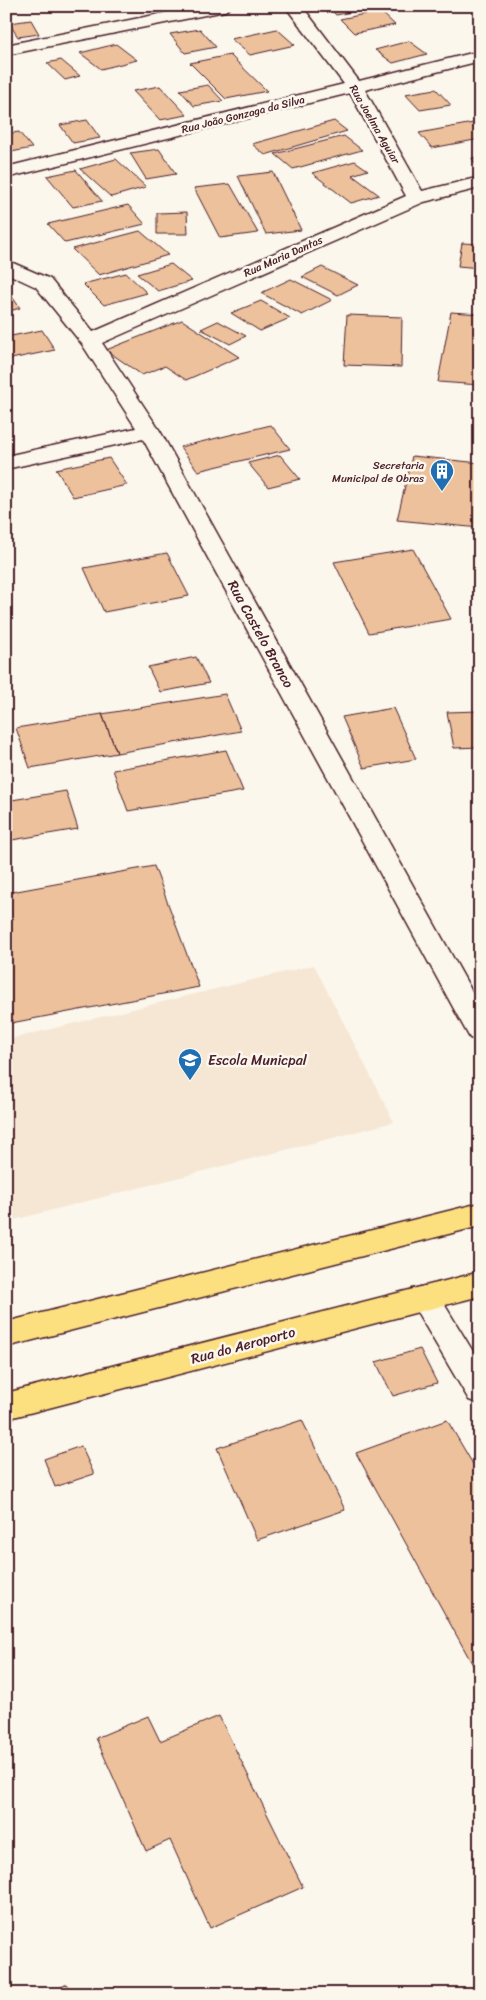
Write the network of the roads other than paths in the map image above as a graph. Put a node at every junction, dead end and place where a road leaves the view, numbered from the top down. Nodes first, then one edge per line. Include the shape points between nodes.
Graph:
1 (225, 6) edge
2 (293, 6) edge
3 (6, 50) edge
4 (480, 56) edge
5 (355, 87) junction
6 (6, 173) edge
7 (480, 182) edge
8 (417, 198) junction
9 (6, 249) edge
10 (6, 266) edge
11 (43, 283) junction
12 (90, 341) junction
13 (149, 431) junction
14 (6, 463) edge
15 (480, 1032) edge
16 (480, 1214) edge
17 (480, 1284) edge
18 (424, 1298) junction
19 (6, 1335) edge
20 (480, 1391) edge
21 (6, 1406) edge

1 - 3 street
2 - 5 street, Rua Joelma Aguiar
4 - 5 street, Rua João Gonzaga da Silva
5 - 6 street, Rua João Gonzaga da Silva
5 - 8 street, Rua Joelma Aguiar
7 - 8 street, Rua Maria Dantas
8 - 12 street, Rua Maria Dantas
9 - 11 street
10 - 11 street, Rua Castelo Branco
11 - 12 street, Rua Castelo Branco
12 - 13 street, Rua Castelo Branco
13 - 14 street
13 - 15 street, Rua Castelo Branco
16 - 19 main road
17 - 18 main road, Rua do Aeroporto
18 - 20 street
18 - 21 main road, Rua do Aeroporto

